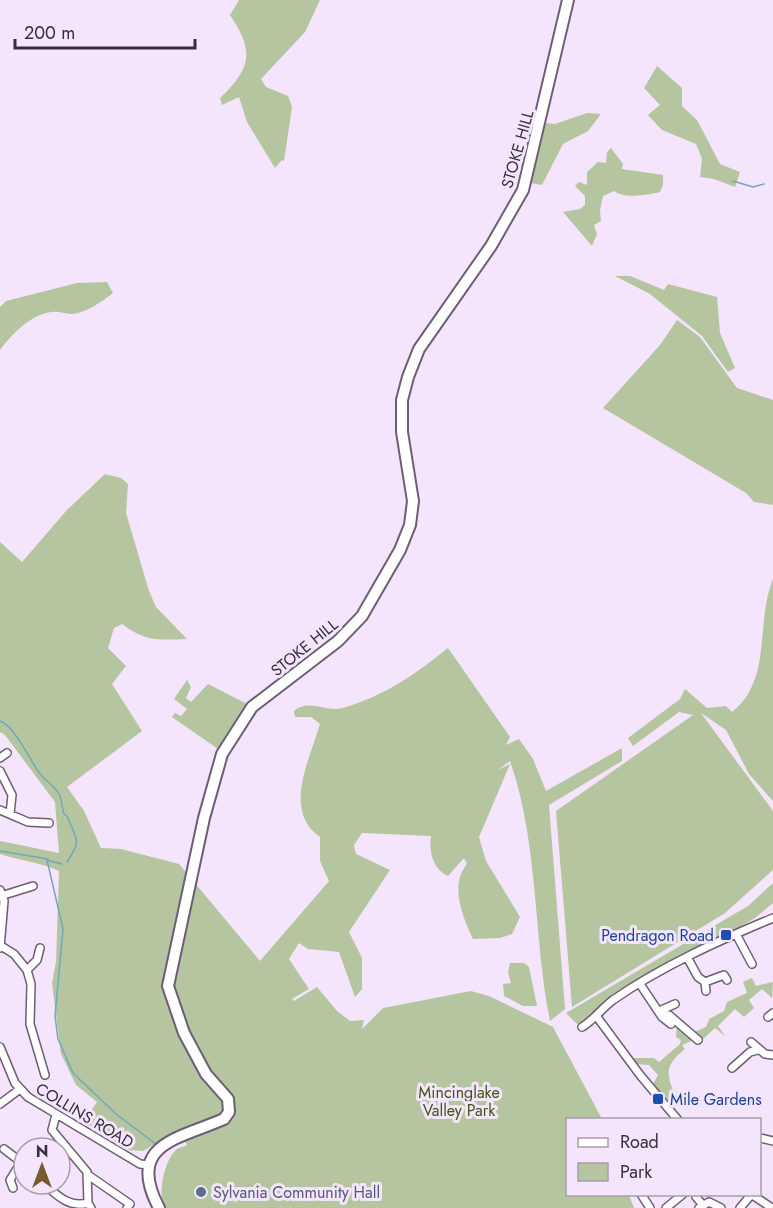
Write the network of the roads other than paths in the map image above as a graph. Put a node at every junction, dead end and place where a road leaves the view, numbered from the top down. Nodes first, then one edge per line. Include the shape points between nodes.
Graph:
1 (568, 0) edge
2 (7, 753) dead end
3 (0, 758) edge
4 (0, 771) edge
5 (0, 810) edge
6 (10, 814) junction
7 (49, 823) dead end
8 (30, 889) dead end
9 (2, 893) edge
10 (773, 918) edge
11 (736, 934) junction
12 (1, 947) edge
13 (40, 948) dead end
14 (687, 957) junction
15 (752, 964) dead end
16 (27, 970) junction
17 (727, 980) dead end
18 (705, 982) junction
19 (640, 984) junction
20 (706, 991) dead end
21 (675, 1004) dead end
22 (660, 1013) junction
23 (597, 1017) junction
24 (671, 1024) dead end
25 (582, 1027) dead end
26 (698, 1040) dead end
27 (751, 1042) dead end
28 (0, 1047) edge
29 (758, 1050) junction
30 (773, 1055) edge
31 (732, 1068) dead end
32 (45, 1075) dead end
33 (20, 1089) junction
34 (0, 1104) edge
35 (56, 1115) junction
36 (677, 1118) edge
37 (4, 1149) dead end
38 (12, 1155) edge
39 (148, 1165) junction
40 (3, 1174) dead end
41 (88, 1175) junction
42 (12, 1182) edge
43 (59, 1196) edge
44 (681, 1196) edge
45 (750, 1196) edge
46 (753, 1196) edge
47 (696, 1197) dead end
48 (90, 1205) edge
49 (701, 1207) edge
50 (128, 1208) edge
51 (159, 1208) edge
52 (666, 1208) edge
53 (721, 1208) edge
54 (740, 1208) edge
55 (772, 1208) edge

1 - 39 street, STOKE HILL via 523,190 491,246 419,349 408,377 402,400 402,432 413,501 403,543 362,616 338,641 252,707 222,754 204,818 168,986 184,1033 206,1074 228,1099 229,1112 224,1119 159,1148
2 - 3 street
4 - 6 street via 12,795
5 - 6 street
6 - 7 street via 28,822
8 - 9 street
9 - 12 street
10 - 11 street
11 - 14 street
11 - 15 street
12 - 16 street via 14,954
13 - 16 street via 37,960
14 - 18 street
14 - 19 street
16 - 32 street via 31,984 30,1024
17 - 18 street via 724,975
18 - 20 street
19 - 22 street
19 - 23 street via 601,1010
21 - 22 street
22 - 24 street
22 - 26 street via 669,1015
23 - 25 street
23 - 36 street
27 - 29 street
28 - 33 street, COLLINS ROAD
29 - 30 street
29 - 31 street
33 - 34 street
33 - 35 street, COLLINS ROAD
35 - 39 street, COLLINS ROAD
35 - 41 street via 52,1130 56,1138 75,1155
37 - 38 street
39 - 51 street via 150,1188
40 - 42 street
41 - 48 street
41 - 50 street via 130,1204
43 - 48 street via 67,1203
44 - 52 street
45 - 54 street
46 - 55 street
47 - 49 street
49 - 53 street via 711,1202

